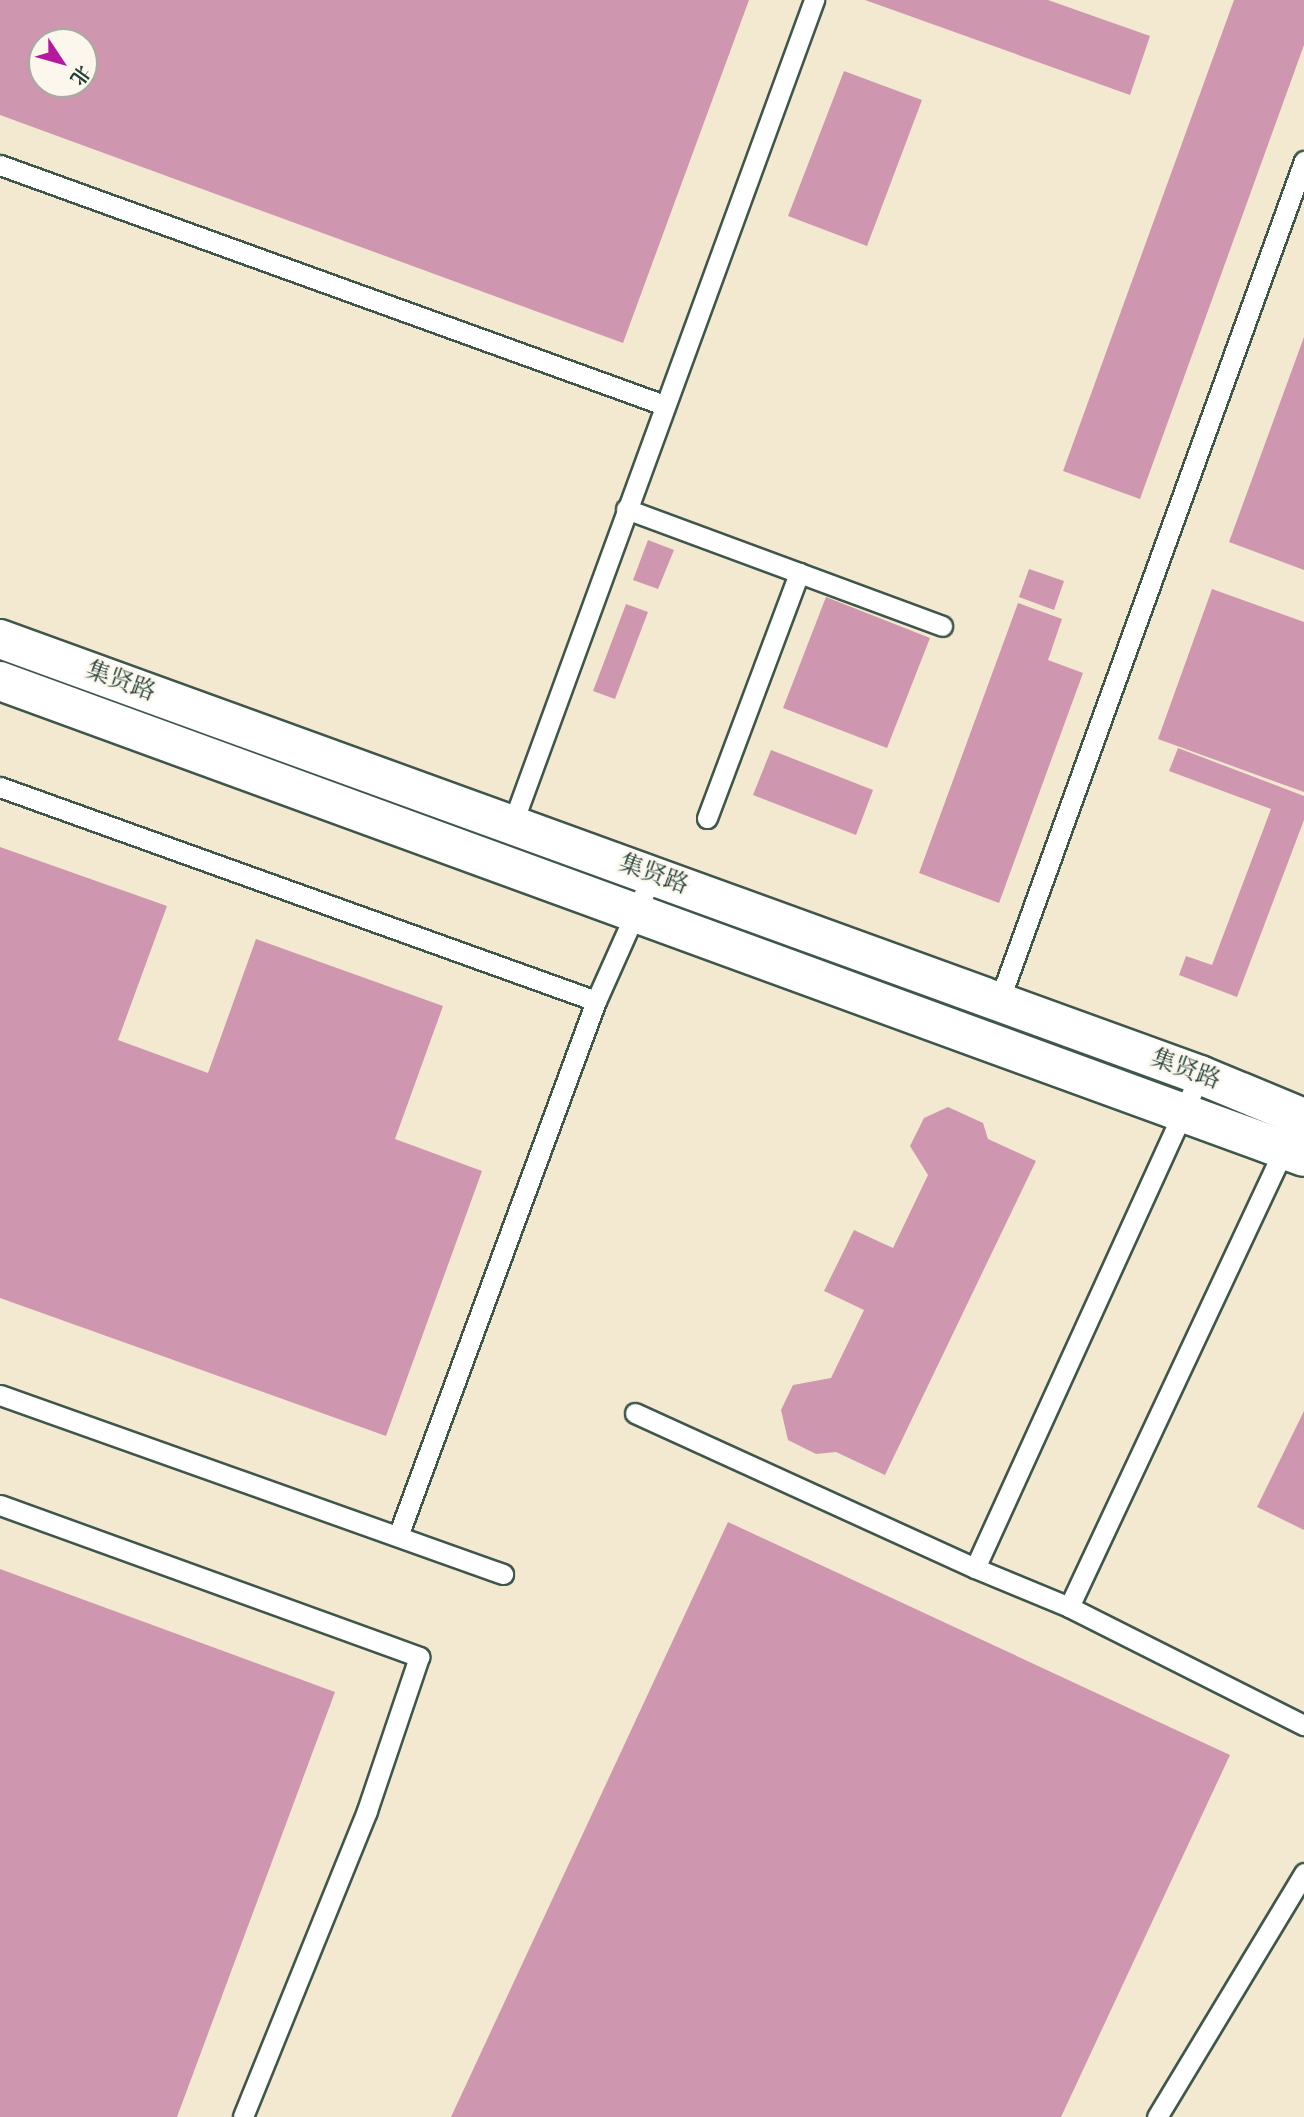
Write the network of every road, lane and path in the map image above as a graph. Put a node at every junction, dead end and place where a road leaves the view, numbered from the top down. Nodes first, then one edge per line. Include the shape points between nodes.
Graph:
1 (814, 0) edge
2 (1304, 161) edge
3 (0, 165) edge
4 (664, 405) junction
5 (626, 509) junction
6 (799, 573) junction
7 (942, 626) dead end
8 (0, 639) edge
9 (0, 681) edge
10 (0, 787) edge
11 (707, 818) dead end
12 (512, 825) junction
13 (652, 876) junction
14 (637, 914) junction
15 (596, 1001) junction
16 (998, 1004) junction
17 (1200, 1075) junction
18 (1183, 1113) junction
19 (1302, 1117) edge
20 (1294, 1154) edge
21 (0, 1395) edge
22 (635, 1413) dead end
23 (0, 1505) edge
24 (398, 1536) junction
25 (975, 1569) junction
26 (503, 1574) dead end
27 (1069, 1607) junction
28 (1304, 1725) edge
29 (1304, 1873) edge
30 (243, 2117) edge
31 (1157, 2117) edge

1 - 4 lane
2 - 16 lane
3 - 4 lane
4 - 5 lane
5 - 6 lane
5 - 12 lane
6 - 7 lane
6 - 11 lane
8 - 12 street, 集贤路
9 - 14 street, 集贤路
10 - 15 lane
12 - 13 street, 集贤路
13 - 14 lane
13 - 16 street, 集贤路
14 - 15 lane
14 - 18 street, 集贤路
15 - 24 lane
16 - 17 street, 集贤路
17 - 18 lane
17 - 19 street, 集贤路
18 - 20 street, 集贤路
18 - 25 lane
19 - 20 lane
20 - 27 lane
21 - 24 lane
22 - 25 lane
23 - 30 lane via 419,1657 367,1811
24 - 26 lane
25 - 27 lane
27 - 28 lane
29 - 31 lane

